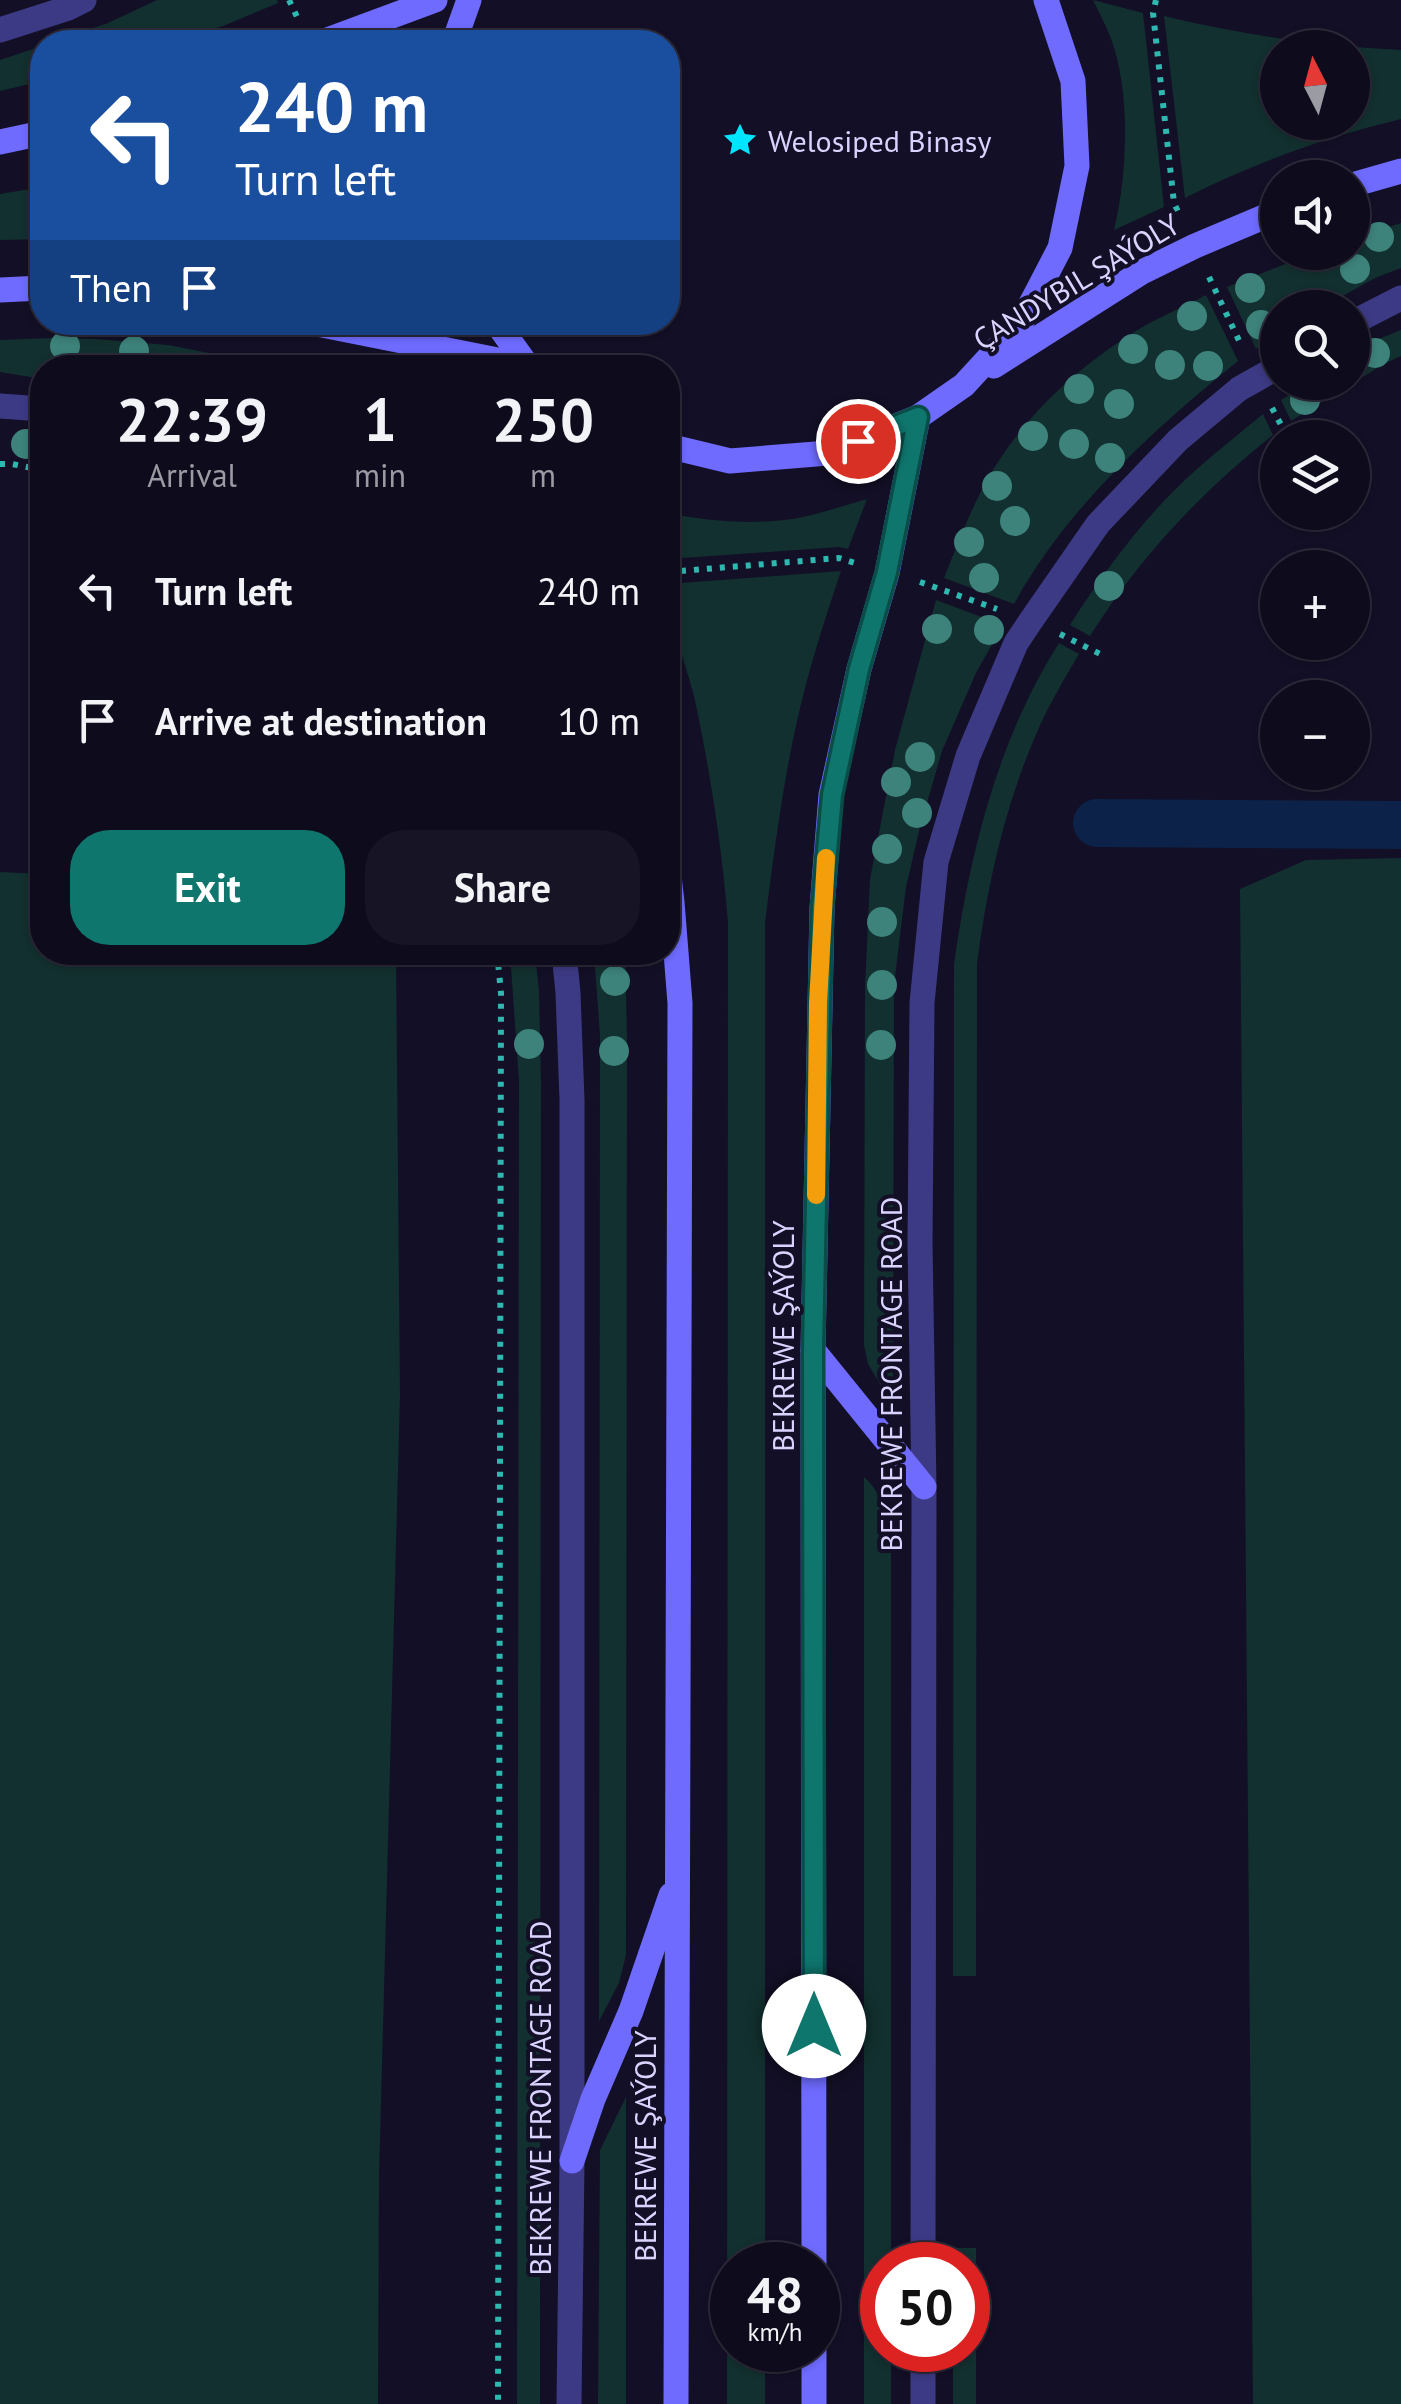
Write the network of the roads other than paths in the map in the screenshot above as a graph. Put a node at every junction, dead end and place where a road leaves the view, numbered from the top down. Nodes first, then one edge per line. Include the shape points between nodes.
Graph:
1 (84, 0) edge
2 (435, 0) edge
3 (469, 0) edge
4 (1046, 0) edge
5 (0, 30) edge
6 (354, 30) edge
7 (458, 30) edge
8 (30, 136) edge
9 (0, 142) edge
10 (1401, 171) edge
11 (1370, 180) edge
12 (1260, 219) edge
13 (30, 289) edge
14 (0, 290) edge
15 (1401, 298) edge
16 (1370, 313) edge
17 (362, 335) edge
18 (466, 355) edge
19 (1260, 377) edge
20 (964, 385) junction
21 (0, 406) edge
22 (30, 408) edge
23 (918, 417) junction
24 (680, 449) edge
25 (565, 965) edge
26 (677, 965) edge
27 (813, 1350) junction
28 (924, 1486) junction
29 (677, 1876) junction
30 (572, 2161) junction
31 (814, 2242) edge
32 (923, 2242) edge
33 (814, 2372) edge
34 (923, 2372) edge
35 (569, 2404) edge
36 (676, 2404) edge
37 (814, 2404) edge
38 (923, 2404) edge

1 - 5 street
2 - 6 main road
3 - 7 main road
4 - 20 main road via 1073,81 1077,166 1060,248 1021,323
8 - 9 main road
10 - 11 main road
12 - 20 main road, ÇANDYBIL ŞAÝOLY via 1142,272
13 - 14 main road
15 - 16 street
17 - 18 main road
19 - 28 street, BEKREWE FRONTAGE ROAD via 1178,440 1098,524 1016,643 968,756 936,862 922,1003
20 - 23 main road
21 - 22 street
23 - 24 main road via 828,453 730,460
23 - 27 main road, BEKREWE ŞAÝOLY via 832,795 818,1003
25 - 30 street, BEKREWE FRONTAGE ROAD via 572,1100
26 - 29 main road, BEKREWE ŞAÝOLY
27 - 28 main road
27 - 31 main road, BEKREWE ŞAÝOLY
28 - 32 street, BEKREWE FRONTAGE ROAD
29 - 30 main road
29 - 36 main road, BEKREWE ŞAÝOLY
30 - 35 street, BEKREWE FRONTAGE ROAD
33 - 37 main road
34 - 38 street

